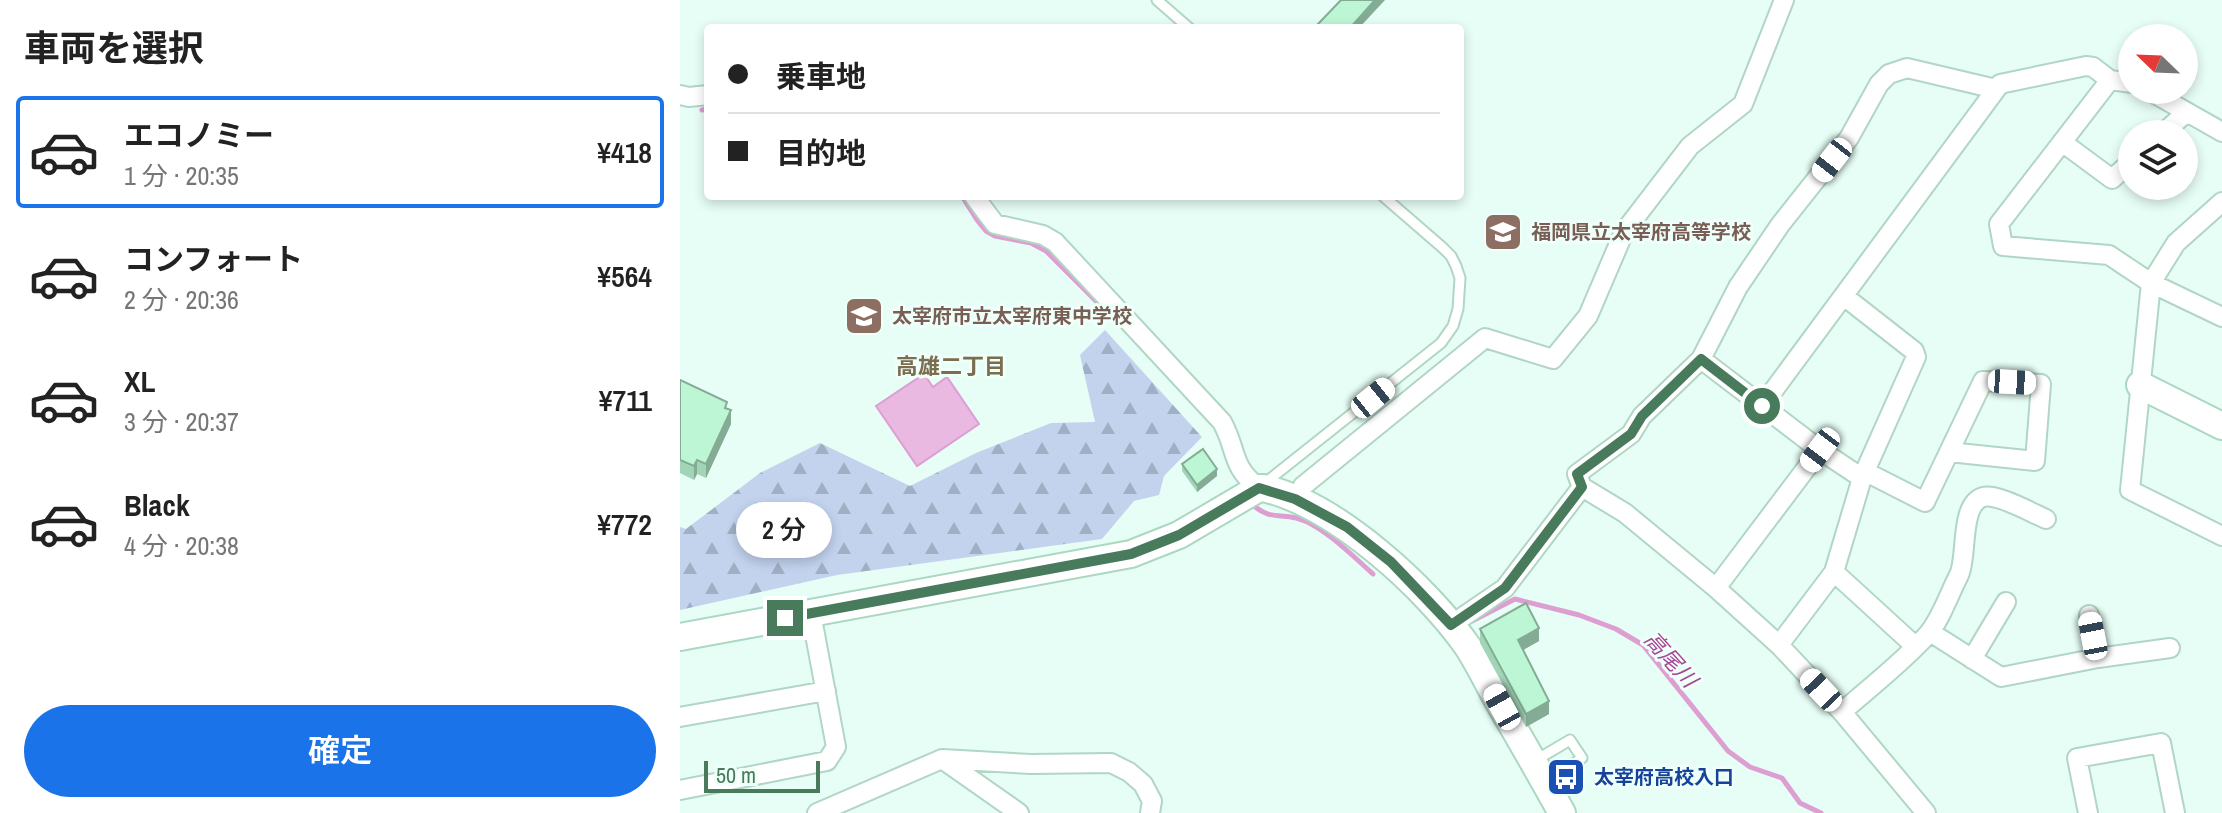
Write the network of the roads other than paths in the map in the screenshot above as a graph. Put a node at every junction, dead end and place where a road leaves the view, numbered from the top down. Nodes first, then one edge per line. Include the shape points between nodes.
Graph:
1 (1157, 0) edge
2 (1784, 0) edge
3 (1184, 24) edge
4 (2110, 80) junction
5 (2118, 81) edge
6 (1996, 89) junction
7 (680, 95) edge
8 (704, 95) edge
9 (2173, 104) edge
10 (2187, 112) junction
11 (2178, 120) edge
12 (2222, 132) edge
13 (2062, 142) junction
14 (2118, 174) edge
15 (977, 200) edge
16 (1388, 200) edge
17 (2222, 203) edge
18 (2151, 283) junction
19 (1845, 297) junction
20 (2222, 317) edge
21 (1701, 359) junction
22 (2140, 385) junction
23 (1762, 406) junction
24 (2222, 426) edge
25 (1820, 450) junction
26 (1949, 452) junction
27 (1863, 474) junction
28 (1582, 487) junction
29 (1259, 488) junction
30 (1295, 499) junction
31 (2046, 519) dead end
32 (2222, 536) edge
33 (1834, 572) junction
34 (1716, 588) junction
35 (2006, 602) dead end
36 (811, 613) junction
37 (2089, 615) dead end
38 (1451, 625) junction
39 (1930, 632) junction
40 (680, 637) edge
41 (1779, 645) junction
42 (1915, 646) junction
43 (2170, 648) dead end
44 (2098, 658) junction
45 (1972, 659) junction
46 (826, 691) junction
47 (1842, 712) junction
48 (680, 717) edge
49 (942, 759) junction
50 (680, 790) edge
51 (824, 812) edge
52 (1019, 813) edge
53 (1150, 813) edge
54 (1562, 813) edge
55 (1926, 813) edge
56 (2088, 813) edge
57 (2175, 813) edge

1 - 3 lane
2 - 30 street via 1743,104 1690,146 1624,232 1588,316 1553,359 1485,338 1303,486
4 - 5 street
4 - 6 street via 2086,66
4 - 13 street
6 - 19 street
6 - 21 street via 1907,68 1889,74 1849,138 1738,287
7 - 8 street
9 - 10 street
10 - 11 street
10 - 12 street
13 - 14 street via 2112,179
13 - 18 street via 1999,224 2003,246 2109,255
15 - 29 street via 995,224 1055,242 1222,422 1239,469
16 - 29 lane via 1451,256 1460,278 1453,326 1441,343
17 - 18 street via 2176,243
18 - 20 street
18 - 22 street
19 - 23 street
19 - 27 street via 1916,357
21 - 23 street
21 - 28 street via 1642,416 1631,434 1577,474
22 - 24 street
22 - 32 street via 2130,490
23 - 25 street
25 - 27 street
25 - 34 street
26 - 26 street via 1983,381 2041,384 2035,461
26 - 27 street via 1925,502
27 - 33 street
28 - 34 street via 1625,513
28 - 38 street via 1505,588
29 - 30 street
29 - 36 street via 1179,535 1131,554
30 - 38 street via 1347,527 1391,562
31 - 39 street via 1994,497 1976,501 1967,522 1964,566
33 - 41 street
33 - 42 street
34 - 41 street
35 - 45 street
36 - 40 street
36 - 46 street
37 - 44 street
38 - 54 street
39 - 42 street
39 - 45 street
41 - 47 street
42 - 47 street
43 - 44 street
44 - 45 street via 2001,677
46 - 48 street
46 - 50 street via 836,747 827,761
47 - 55 street
49 - 51 street
49 - 52 street
49 - 53 street via 1111,763 1143,784 1152,801
56 - 57 street via 2077,758 2161,743

